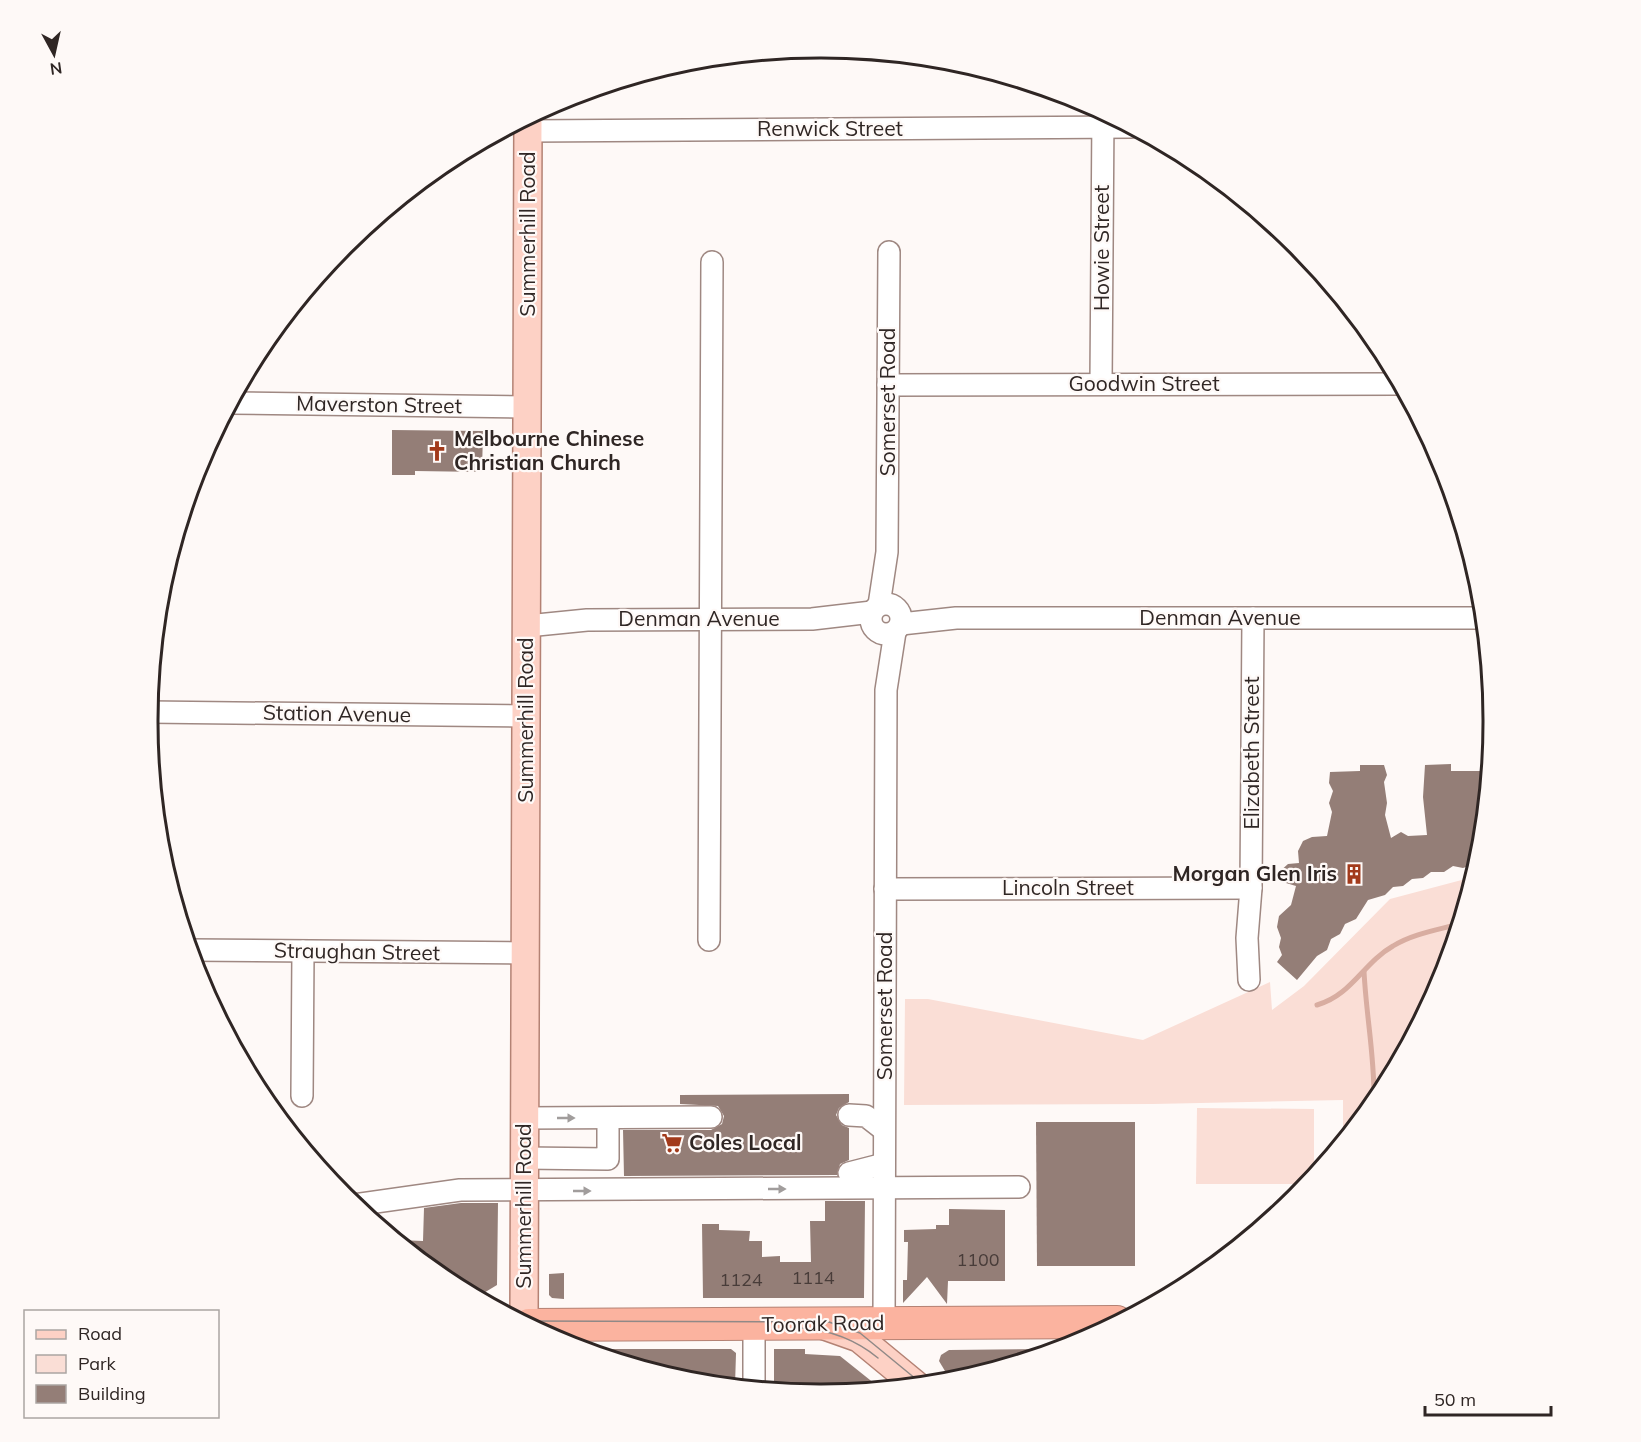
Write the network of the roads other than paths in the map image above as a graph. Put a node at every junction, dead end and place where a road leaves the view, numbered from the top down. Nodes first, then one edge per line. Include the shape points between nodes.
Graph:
1 (1099, 120) edge
2 (1103, 122) edge
3 (529, 126) edge
4 (525, 128) edge
5 (889, 252) dead end
6 (712, 262) dead end
7 (1101, 384) junction
8 (1390, 384) edge
9 (888, 385) junction
10 (240, 403) edge
11 (527, 407) junction
12 (1253, 618) junction
13 (1474, 618) edge
14 (711, 619) junction
15 (887, 619) junction
16 (527, 621) junction
17 (158, 712) edge
18 (526, 716) junction
19 (1251, 888) junction
20 (885, 889) junction
21 (709, 940) dead end
22 (199, 950) edge
23 (303, 951) junction
24 (525, 953) junction
25 (1249, 980) dead end
26 (302, 1096) dead end
27 (849, 1115) dead end
28 (711, 1117) dead end
29 (524, 1118) junction
30 (608, 1119) junction
31 (884, 1130) junction
32 (524, 1158) junction
33 (884, 1164) junction
34 (849, 1173) dead end
35 (1018, 1186) dead end
36 (884, 1187) junction
37 (524, 1191) junction
38 (367, 1203) edge
39 (524, 1313) edge
40 (1098, 1322) edge
41 (884, 1323) junction
42 (927, 1323) junction
43 (754, 1324) junction
44 (813, 1324) junction
45 (549, 1325) edge
46 (908, 1378) edge
47 (908, 1378) edge
48 (754, 1380) edge

1 - 3 street, Renwick Street
2 - 7 street, Howie Street
4 - 11 main road, Summerhill Road
5 - 9 street, Somerset Road
6 - 14 street
7 - 8 street, Goodwin Street
7 - 9 street, Goodwin Street
9 - 15 street, Somerset Road
10 - 11 street, Maverston Street
11 - 16 main road, Summerhill Road
12 - 13 street, Denman Avenue
12 - 15 street, Denman Avenue
12 - 19 street, Elizabeth Street
14 - 15 street, Denman Avenue
14 - 16 street, Denman Avenue
14 - 21 street
15 - 20 street, Somerset Road
16 - 18 main road, Summerhill Road
17 - 18 street, Station Avenue
18 - 24 main road, Summerhill Road
19 - 20 street, Lincoln Street
19 - 25 street, Elizabeth Street
20 - 31 street, Somerset Road
22 - 23 street, Straughan Street
23 - 24 street, Straughan Street
23 - 26 street
24 - 29 main road, Summerhill Road
27 - 31 street via 867,1116
28 - 30 street
29 -> 30 street
29 - 32 main road, Summerhill Road
30 - 32 street via 608,1159
31 - 33 street, Somerset Road
32 - 37 main road, Summerhill Road
33 - 34 street
33 - 36 street, Somerset Road
35 - 36 street
37 -> 36 street
36 - 41 street, Somerset Road
37 - 38 street via 454,1191
37 - 39 main road, Summerhill Road
40 - 42 highway, Toorak Road
41 - 42 highway, Toorak Road
41 - 44 highway, Toorak Road
42 - 46 main road via 910,1329 901,1340 898,1353
43 - 44 highway, Toorak Road
43 - 45 highway, Toorak Road
43 - 48 street
44 - 47 main road via 859,1338

